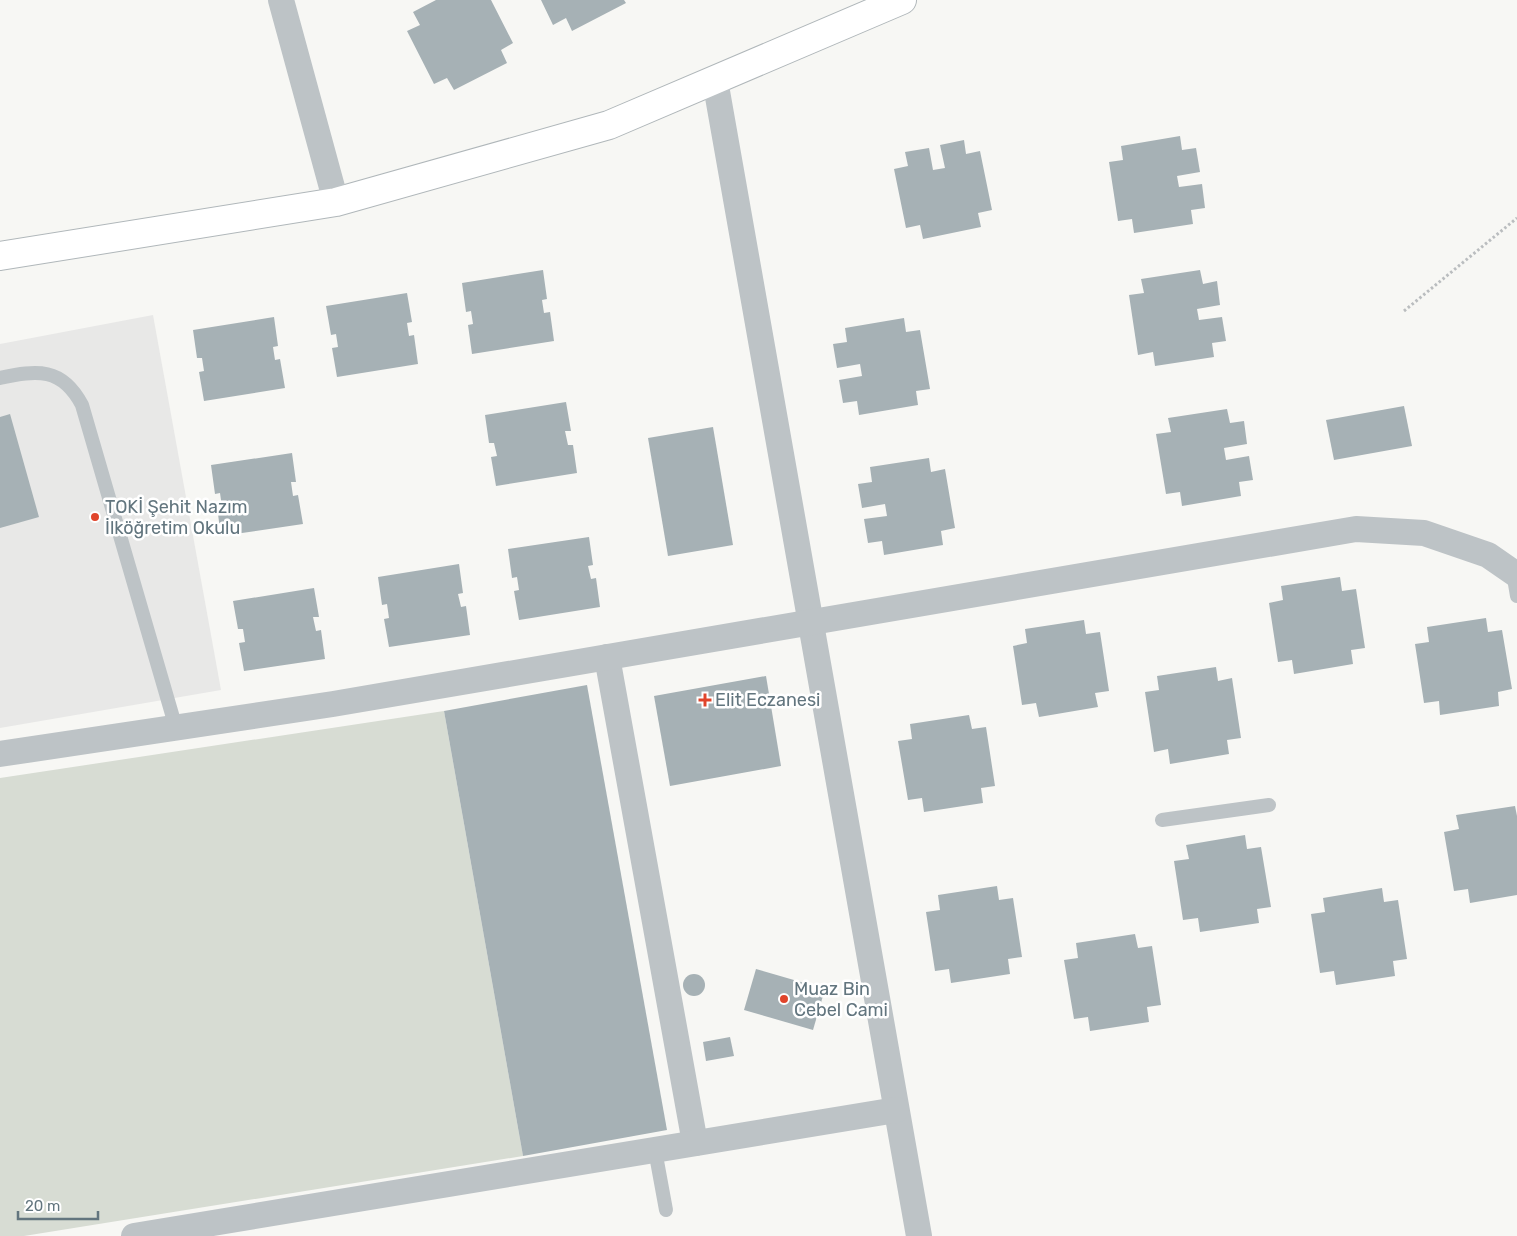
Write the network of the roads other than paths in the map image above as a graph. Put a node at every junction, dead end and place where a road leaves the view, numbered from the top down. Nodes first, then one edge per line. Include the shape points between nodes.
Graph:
1 (902, 0) edge
2 (286, 2) edge
3 (715, 80) junction
4 (336, 202) junction
5 (0, 256) edge
6 (0, 378) edge
7 (1515, 581) edge
8 (810, 622) junction
9 (607, 657) junction
10 (176, 728) junction
11 (0, 754) edge
12 (1270, 805) dead end
13 (1162, 820) dead end
14 (896, 1110) junction
15 (695, 1143) junction
16 (655, 1150) junction
17 (666, 1210) dead end
18 (134, 1236) edge
19 (919, 1236) edge

1 - 3 street
2 - 4 street
3 - 4 street via 609,125
3 - 8 street
4 - 5 street
6 - 10 lane via 24,372 47,374 68,385 82,405
7 - 8 street via 1488,555 1424,533 1356,529
8 - 9 street
8 - 14 street
9 - 10 street
9 - 15 street
10 - 11 street
12 - 13 lane
14 - 15 street
14 - 19 street
15 - 16 street
16 - 17 lane
16 - 18 street

